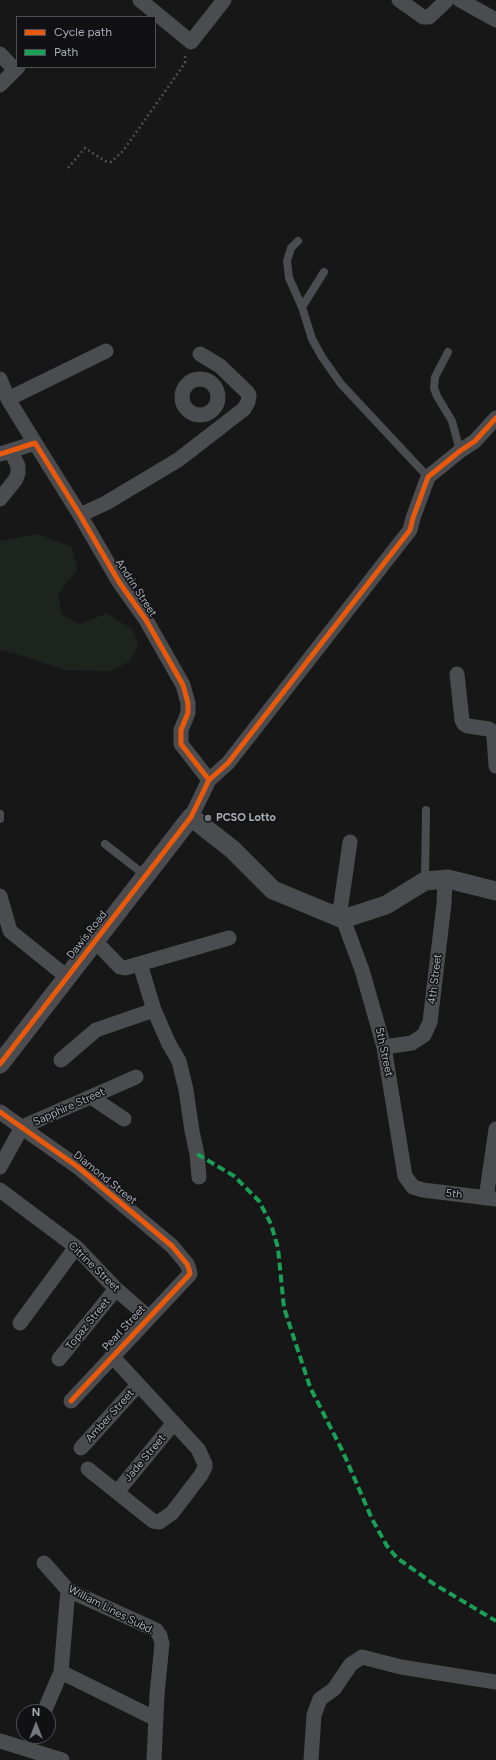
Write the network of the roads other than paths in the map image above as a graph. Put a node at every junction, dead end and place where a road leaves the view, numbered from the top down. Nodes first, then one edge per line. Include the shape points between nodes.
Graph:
1 (140, 0) edge
2 (224, 0) edge
3 (399, 0) edge
4 (447, 0) edge
5 (460, 0) edge
6 (496, 20) edge
7 (0, 54) edge
8 (16, 67) edge
9 (17, 68) edge
10 (0, 85) edge
11 (298, 241) dead end
12 (324, 272) dead end
13 (302, 307) junction
14 (106, 351) dead end
15 (448, 352) dead end
16 (200, 354) dead end
17 (0, 379) edge
18 (8, 399) junction
19 (210, 412) dead end
20 (496, 418) edge
21 (219, 428) junction
22 (34, 443) junction
23 (460, 451) junction
24 (6, 453) edge
25 (428, 477) junction
26 (0, 499) edge
27 (80, 515) junction
28 (457, 674) dead end
29 (496, 766) edge
30 (209, 780) junction
31 (426, 810) dead end
32 (0, 814) edge
33 (191, 817) junction
34 (0, 819) edge
35 (350, 842) dead end
36 (104, 844) dead end
37 (146, 876) junction
38 (445, 879) junction
39 (425, 881) junction
40 (496, 891) edge
41 (0, 896) edge
42 (341, 918) junction
43 (229, 938) dead end
44 (95, 941) junction
45 (140, 964) junction
46 (67, 977) junction
47 (154, 1010) junction
48 (384, 1048) junction
49 (61, 1060) dead end
50 (0, 1064) edge
51 (136, 1077) dead end
52 (91, 1097) junction
53 (0, 1112) edge
54 (124, 1119) dead end
55 (22, 1127) junction
56 (496, 1129) edge
57 (0, 1167) edge
58 (198, 1177) dead end
59 (412, 1187) joint
60 (0, 1190) edge
61 (491, 1198) edge
62 (76, 1247) junction
63 (189, 1268) joint
64 (116, 1289) junction
65 (148, 1317) junction
66 (20, 1323) dead end
67 (112, 1356) junction
68 (59, 1359) dead end
69 (138, 1384) junction
70 (71, 1401) dead end
71 (173, 1424) junction
72 (81, 1448) dead end
73 (88, 1469) dead end
74 (117, 1492) junction
75 (44, 1563) dead end
76 (68, 1590) junction
77 (62, 1672) junction
78 (496, 1682) edge
79 (48, 1704) edge
80 (156, 1719) junction
81 (0, 1742) edge
82 (16, 1742) edge
83 (34, 1744) edge
84 (62, 1760) edge
85 (154, 1760) edge
86 (311, 1760) edge

1 - 2 street via 191,42
3 - 4 street via 423,17 429,17
5 - 6 street
7 - 8 street
9 - 10 street
11 - 13 lane via 291,248 287,261 289,278
12 - 13 lane
13 - 25 lane via 312,340 332,373
14 - 18 street
15 - 23 lane via 435,377 434,388 452,421
16 - 21 street via 220,366 248,395 244,410
17 - 18 street, Andrin Street
18 - 22 street, Andrin Street
19 - 21 street
20 - 23 street via 475,441
21 - 27 street via 178,460 106,503
22 - 24 street
22 - 27 street, Andrin Street
23 - 25 street
24 - 26 street via 18,466 18,473
25 - 30 street via 410,530 228,763
27 - 30 street, Andrin Street via 119,582 146,620 183,685 188,713 182,730 181,744
28 - 29 street via 462,720 468,726 492,731
30 - 33 street
31 - 39 lane
32 - 34 lane
33 - 37 street, Dawis Road
33 - 42 street via 232,849 273,890
35 - 42 street
36 - 37 lane
37 - 44 street, Dawis Road
38 - 39 street
38 - 40 street
38 - 48 street, 4th Street via 430,1022 424,1035 412,1043
39 - 42 street via 386,905
41 - 46 street via 10,931
42 - 48 street, 5th Street via 362,970
43 - 45 street
44 - 45 street via 120,967
44 - 46 street, Dawis Road
45 - 47 street
46 - 50 street, Dawis Road
47 - 49 street via 96,1030
47 - 58 street via 179,1061 197,1154
48 - 59 street, 5th Street via 405,1176
51 - 52 street, Sapphire Street
52 - 54 street
52 - 55 street, Sapphire Street
53 - 55 street, Diamond Street
55 - 57 street, Sapphire Street
55 - 63 street, Diamond Street via 78,1167 172,1246
56 - 61 street
59 - 61 street, 5th
60 - 62 street, Citrine Street
62 - 64 street, Citrine Street
62 - 66 street
63 - 65 street, Pearl Street via 190,1274
64 - 65 street, Citrine Street
64 - 68 street, Topaz Street
65 - 67 street, Pearl Street
67 - 69 street
67 - 70 street, Pearl Street
69 - 71 street
69 - 72 street, Amber Street
71 - 74 street, Jade Street
71 - 74 street via 198,1449 205,1464 201,1475 172,1513 162,1521 153,1521
73 - 74 street
75 - 76 street, William Lines Subd.
76 - 77 street
76 - 80 street, William Lines Subd. via 156,1630 162,1644
77 - 79 street
77 - 80 street
78 - 86 street via 401,1667 362,1657 351,1664 334,1689 320,1699 314,1715
80 - 85 street, William Lines Subd.
81 - 82 street
83 - 84 street

